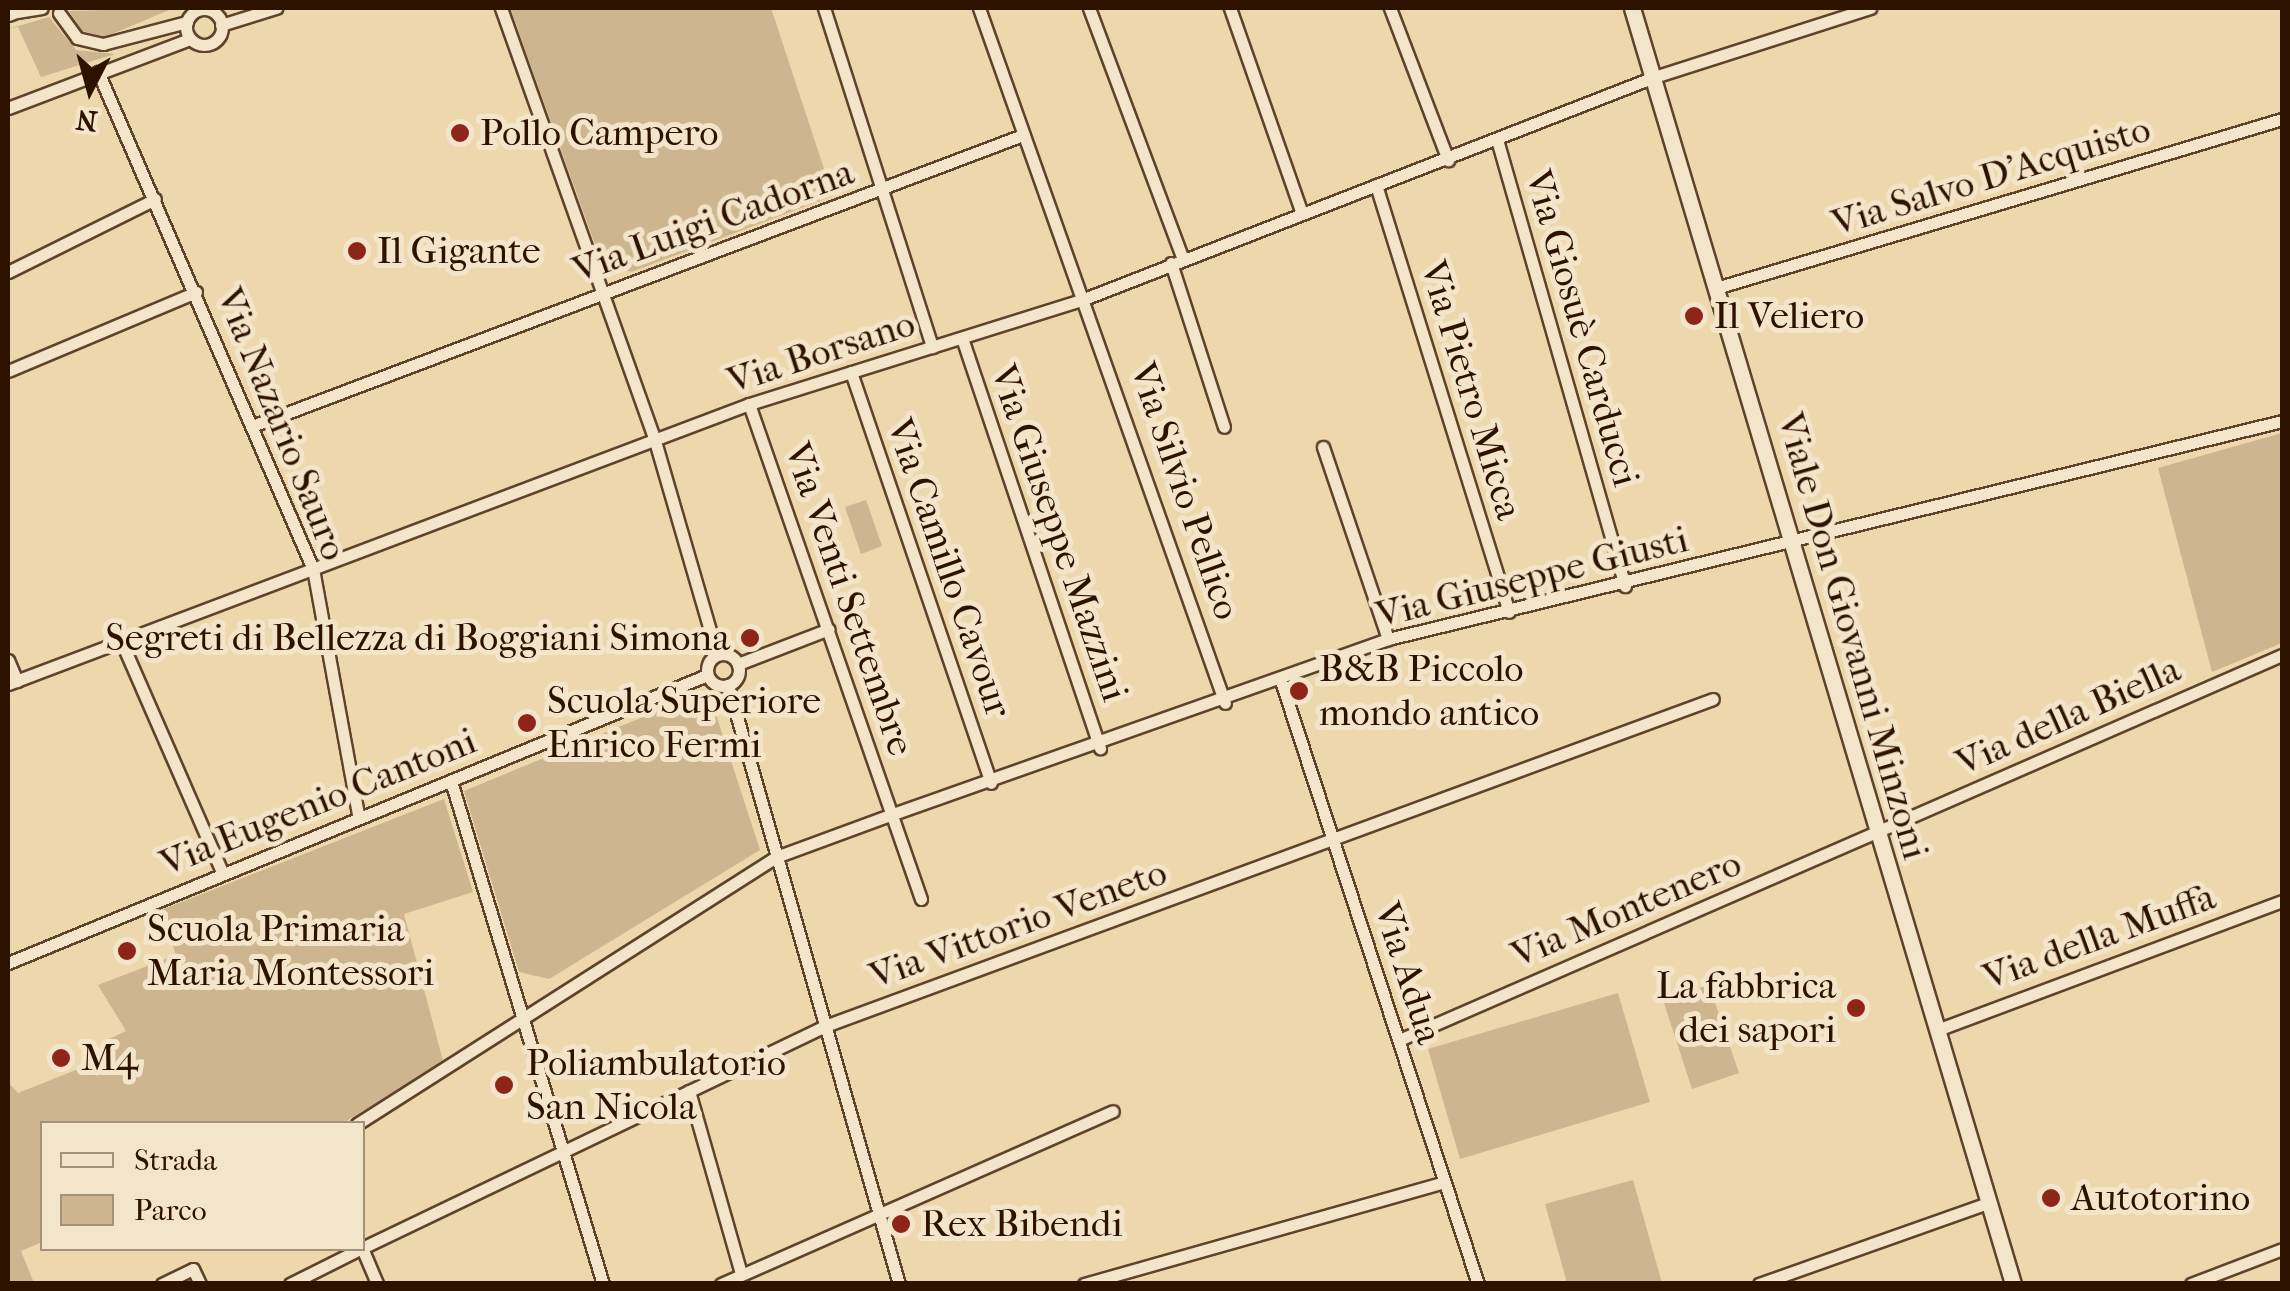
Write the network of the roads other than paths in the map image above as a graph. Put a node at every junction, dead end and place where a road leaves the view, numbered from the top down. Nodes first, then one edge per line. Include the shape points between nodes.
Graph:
1 (21, 8) edge
2 (42, 8) edge
3 (276, 8) edge
4 (501, 8) edge
5 (824, 8) edge
6 (979, 8) edge
7 (1089, 8) edge
8 (1230, 8) edge
9 (1390, 8) edge
10 (1632, 8) edge
11 (1870, 8) edge
12 (193, 12) edge
13 (8, 13) edge
14 (59, 14) dead end
15 (222, 26) junction
16 (190, 38) junction
17 (98, 72) junction
18 (1654, 78) junction
19 (8, 108) edge
20 (2282, 119) edge
21 (1024, 135) junction
22 (1498, 143) junction
23 (1448, 160) junction
24 (1376, 185) junction
25 (880, 192) junction
26 (155, 199) junction
27 (1301, 211) junction
28 (1177, 261) junction
29 (8, 272) edge
30 (1716, 288) junction
31 (196, 292) junction
32 (602, 294) junction
33 (1084, 299) junction
34 (962, 338) junction
35 (932, 348) junction
36 (8, 371) edge
37 (851, 372) junction
38 (749, 404) junction
39 (2282, 421) edge
40 (255, 425) junction
41 (1224, 427) dead end
42 (655, 441) junction
43 (1323, 447) dead end
44 (1792, 544) junction
45 (313, 569) junction
46 (1625, 586) junction
47 (1509, 612) junction
48 (829, 629) junction
49 (1388, 639) junction
50 (122, 643) junction
51 (717, 654) junction
52 (2282, 655) edge
53 (8, 660) edge
54 (738, 664) junction
55 (707, 676) junction
56 (1280, 681) junction
57 (12, 682) edge
58 (728, 685) junction
59 (1713, 699) dead end
60 (1226, 703) junction
61 (1100, 748) junction
62 (451, 782) junction
63 (991, 783) junction
64 (892, 814) junction
65 (358, 815) junction
66 (1877, 832) junction
67 (1333, 841) junction
68 (776, 857) junction
69 (221, 870) junction
70 (921, 900) dead end
71 (2282, 901) edge
72 (8, 963) edge
73 (518, 1018) junction
74 (825, 1026) junction
75 (1937, 1030) junction
76 (1400, 1040) junction
77 (689, 1091) junction
78 (1113, 1111) dead end
79 (362, 1121) edge
80 (560, 1154) junction
81 (1444, 1182) junction
82 (1988, 1203) junction
83 (878, 1215) junction
84 (365, 1247) edge
85 (2282, 1249) edge
86 (356, 1251) edge
87 (363, 1251) edge
88 (741, 1274) junction
89 (162, 1284) edge
90 (200, 1284) edge
91 (290, 1284) edge
92 (378, 1284) edge
93 (603, 1284) edge
94 (720, 1284) edge
95 (899, 1284) edge
96 (1084, 1284) edge
97 (1478, 1284) edge
98 (1758, 1284) edge
99 (2013, 1284) edge
100 (2191, 1284) edge

1 - 13 street
2 - 13 street
3 - 15 street
4 - 32 street
5 - 25 street
6 - 21 street, Via Silvio Pellico
7 - 28 street
8 - 27 street
9 - 23 street
10 - 18 street, Viale Don Giovanni Minzoni
11 - 18 street, Via Borsano
12 - 14 street via 102,44 77,38
12 - 15 street
12 - 16 street
15 - 16 street via 209,44
16 - 17 street
17 - 19 street
17 - 26 street, Via Nazario Sauro
18 - 22 street, Via Borsano
18 - 30 street, Viale Don Giovanni Minzoni
20 - 30 street, Via Salvo D'Acquisto
21 - 25 street, Via Luigi Cadorna
21 - 33 street, Via Silvio Pellico
22 - 23 street, Via Borsano
22 - 46 street, Via Giosuè Carducci
23 - 24 street, Via Borsano
24 - 27 street, Via Borsano
24 - 47 street, Via Pietro Micca
25 - 32 street, Via Luigi Cadorna
25 - 35 street
26 - 29 street
26 - 31 street, Via Nazario Sauro
27 - 28 street, Via Borsano
28 - 33 street, Via Borsano
28 - 41 street
30 - 44 street, Viale Don Giovanni Minzoni
31 - 36 street
31 - 40 street, Via Nazario Sauro
32 - 40 street, Via Luigi Cadorna
32 - 42 street
33 - 34 street, Via Borsano
33 - 60 street, Via Silvio Pellico
34 - 35 street, Via Borsano
34 - 61 street, Via Giuseppe Mazzini
35 - 37 street, Via Borsano
37 - 38 street, Via Borsano
37 - 63 street, Via Camillo Cavour
38 - 42 street, Via Borsano
38 - 48 street, Via Venti Settembre
39 - 44 street, Via Giuseppe Giusti
40 - 45 street, Via Nazario Sauro
42 - 45 street, Via Borsano
42 - 51 street
43 - 49 street
44 - 46 street, Via Giuseppe Giusti
44 - 66 street, Viale Don Giovanni Minzoni
45 - 50 street, Via Borsano
45 - 65 street, Via Nazario Sauro
46 - 47 street, Via Giuseppe Giusti
47 - 49 street, Via Giuseppe Giusti
48 - 54 street
48 - 64 street, Via Venti Settembre
49 - 56 street, Via Giuseppe Giusti
50 - 57 street, Via Borsano
50 - 69 street
51 - 54 street
51 - 55 street
52 - 66 street, Via della Biella
53 - 57 street
54 - 58 street
55 - 58 street
55 - 62 street, Via Eugenio Cantoni
56 - 60 street, Via Giuseppe Giusti
56 - 67 street, Via Adua
58 - 68 street
59 - 67 street, Via Vittorio Veneto
60 - 61 street, Via Giuseppe Giusti
61 - 63 street, Via Giuseppe Giusti
62 - 65 street, Via Eugenio Cantoni
62 - 73 street
63 - 64 street, Via Giuseppe Giusti
64 - 68 street, Via Giuseppe Giusti
64 - 70 street
65 - 69 street, Via Eugenio Cantoni
66 - 75 street, Viale Don Giovanni Minzoni
66 - 76 street, Via Montenero
67 - 74 street, Via Vittorio Veneto
67 - 76 street, Via Adua
68 - 73 street, Via Giuseppe Giusti
68 - 74 street
69 - 72 street, Via Eugenio Cantoni
71 - 75 street, Via della Muffa
73 - 79 street, Via Giuseppe Giusti
73 - 80 street
74 - 77 street, Via Vittorio Veneto
74 - 83 street
75 - 82 street, Viale Don Giovanni Minzoni
76 - 81 street, Via Adua
77 - 80 street, Via Vittorio Veneto
77 - 88 street
78 - 83 street
80 - 84 street, Via Vittorio Veneto
80 - 93 street
81 - 96 street
81 - 97 street, Via Adua
82 - 98 street
82 - 99 street, Viale Don Giovanni Minzoni
83 - 88 street
83 - 95 street
85 - 100 street
86 - 91 street, Via Vittorio Veneto
87 - 92 street
88 - 94 street
89 - 90 street via 193,1269

